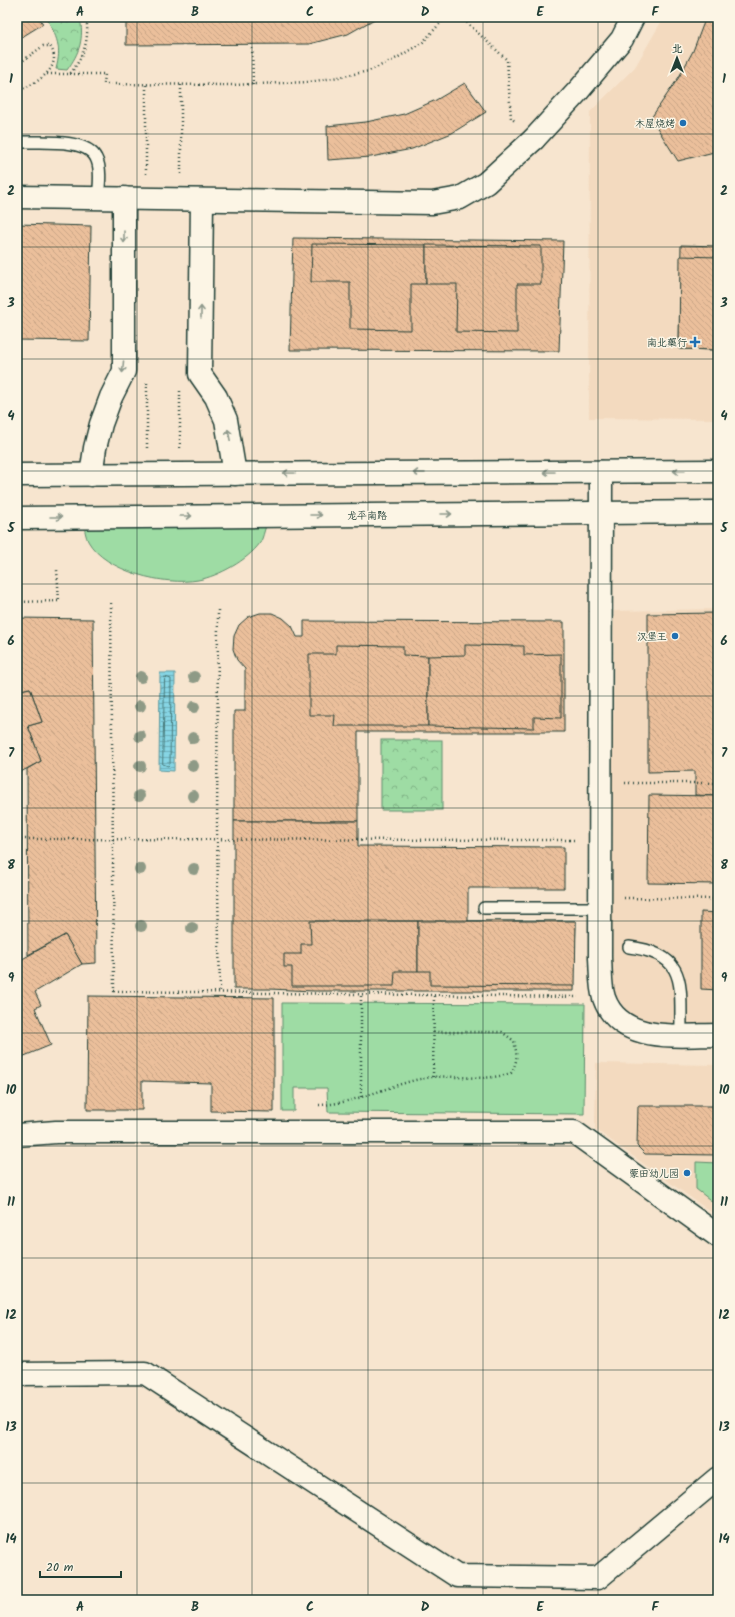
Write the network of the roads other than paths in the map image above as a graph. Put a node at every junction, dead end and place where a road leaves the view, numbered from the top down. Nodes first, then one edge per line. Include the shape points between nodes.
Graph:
1 (633, 17) edge
2 (17, 142) edge
3 (17, 197) edge
4 (98, 198) junction
5 (124, 198) junction
6 (202, 200) junction
7 (718, 471) edge
8 (601, 472) junction
9 (235, 474) junction
10 (17, 475) edge
11 (91, 475) junction
12 (718, 512) edge
13 (601, 513) junction
14 (17, 518) edge
15 (484, 908) dead end
16 (600, 908) junction
17 (629, 947) dead end
18 (681, 1035) junction
19 (718, 1035) edge
20 (17, 1135) edge
21 (718, 1236) edge
22 (17, 1374) edge
23 (718, 1478) edge

1 - 6 street via 622,39 534,139 486,183 460,198 439,202
2 - 4 lane via 72,143 89,150 96,158 99,168
3 - 4 street
4 - 5 street
5 - 6 street
5 -> 11 street via 124,372 101,424
9 -> 6 street via 226,420 216,397 200,374
7 -> 8 street
8 -> 9 street
8 - 13 street
9 - 11 street
10 - 11 street
12 - 13 street, 龙平南路
14 -> 13 street, 龙平南路
13 - 16 street
15 - 16 lane
16 - 18 street via 601,978 604,997 610,1011 620,1022 637,1031 656,1035
17 - 18 lane via 646,949 664,956 676,971 680,987
18 - 19 street
20 - 21 street via 56,1132 574,1132
22 - 23 street via 145,1373 457,1576 598,1578

